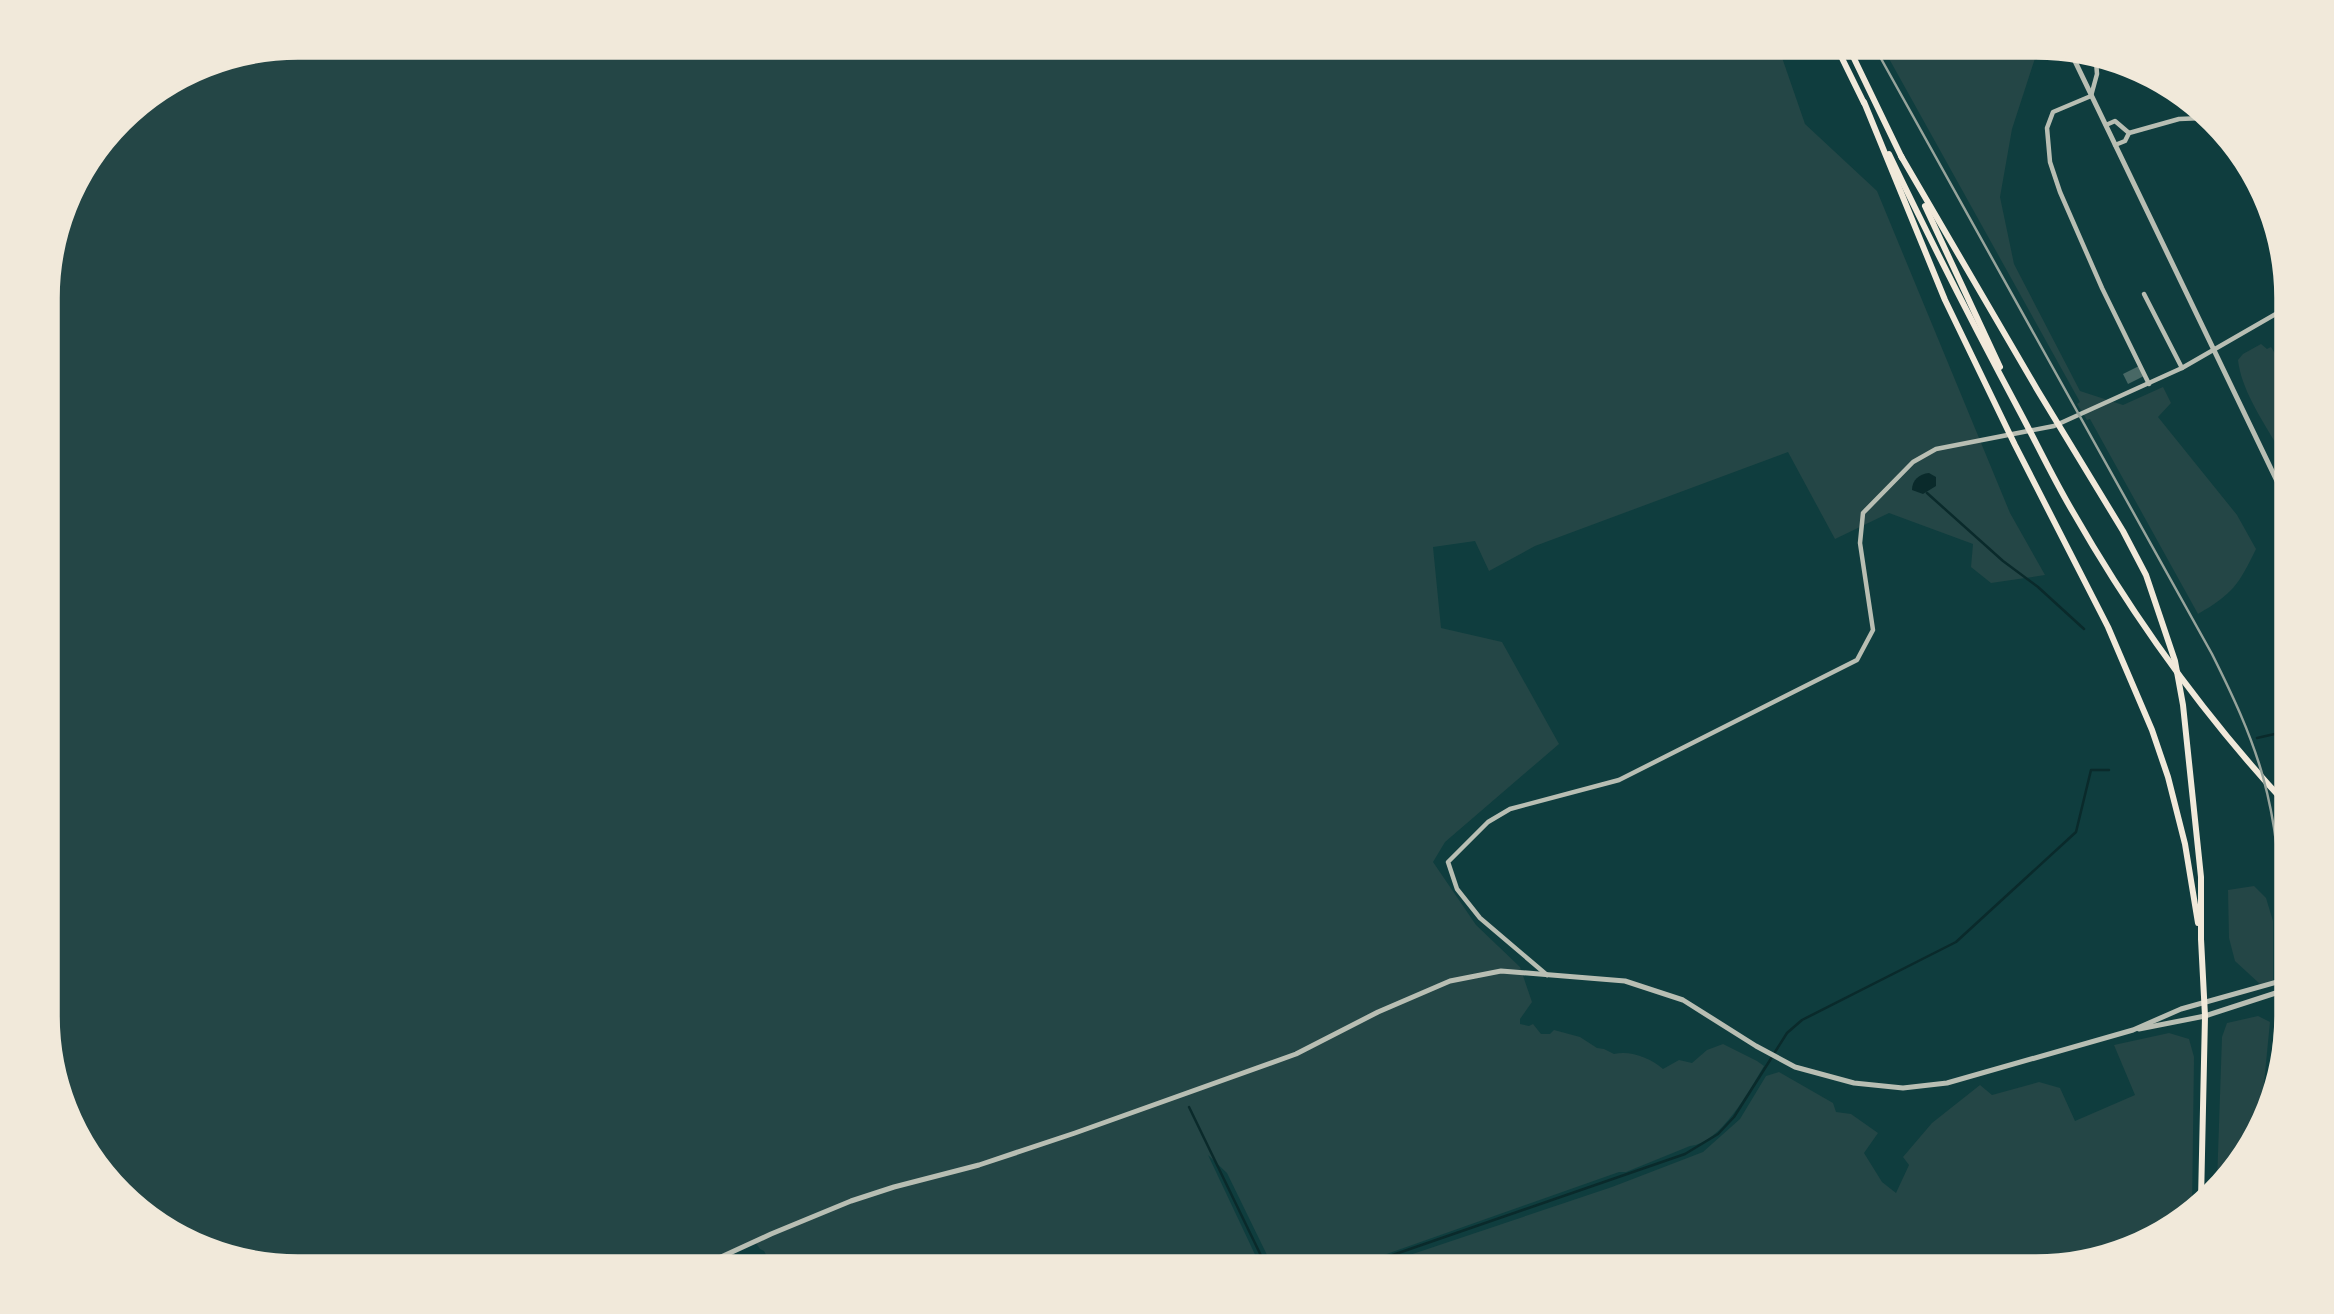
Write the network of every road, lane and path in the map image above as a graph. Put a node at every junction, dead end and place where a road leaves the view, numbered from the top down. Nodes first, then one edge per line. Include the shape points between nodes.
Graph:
1 (1842, 58) edge
2 (1854, 58) edge
3 (2075, 61) edge
4 (2096, 65) edge
5 (2091, 96) junction
6 (1864, 102) junction
7 (2195, 118) edge
8 (2106, 125) junction
9 (2129, 133) junction
10 (2115, 145) junction
11 (1901, 156) junction
12 (2144, 293) dead end
13 (2276, 314) edge
14 (2213, 350) junction
15 (2182, 368) junction
16 (2149, 384) junction
17 (2024, 420) junction
18 (2276, 479) edge
19 (2276, 792) edge
20 (2201, 939) junction
21 (1547, 975) junction
22 (2276, 982) edge
23 (2276, 993) edge
24 (2205, 1003) junction
25 (2205, 1016) junction
26 (2133, 1030) junction
27 (2201, 1191) edge
28 (723, 1256) edge

1 - 6 main road
2 - 11 main road
3 - 5 street
4 - 5 street
5 - 8 street
5 - 16 street via 2053,112 2047,128 2050,162 2102,288
6 - 17 main road via 1955,291
6 - 20 main road via 1945,299 2117,647 2152,730 2182,831
7 - 9 street
8 - 9 street via 2115,121
8 - 10 street
9 - 10 street
10 - 14 street
11 - 17 main road
11 - 20 main road via 2146,575 2175,661 2183,705 2202,877
12 - 15 street
13 - 14 street
14 - 15 street
14 - 18 street
15 - 16 street
16 - 21 street via 2054,426 1936,449 1913,462 1863,513 1860,543 1873,630 1857,660 1619,780 1510,809 1464,845 1448,862 1457,889 1480,918
17 - 19 main road via 2073,512 2151,636 2203,707
20 - 24 main road
21 - 26 street via 1625,981 1683,1000 1795,1067 1854,1083 1903,1088 1947,1083
21 - 28 street via 1501,971 1450,981 1296,1054 979,1165 850,1201
22 - 24 street
23 - 25 street
24 - 25 main road
24 - 26 street
25 - 26 street
25 - 27 main road

